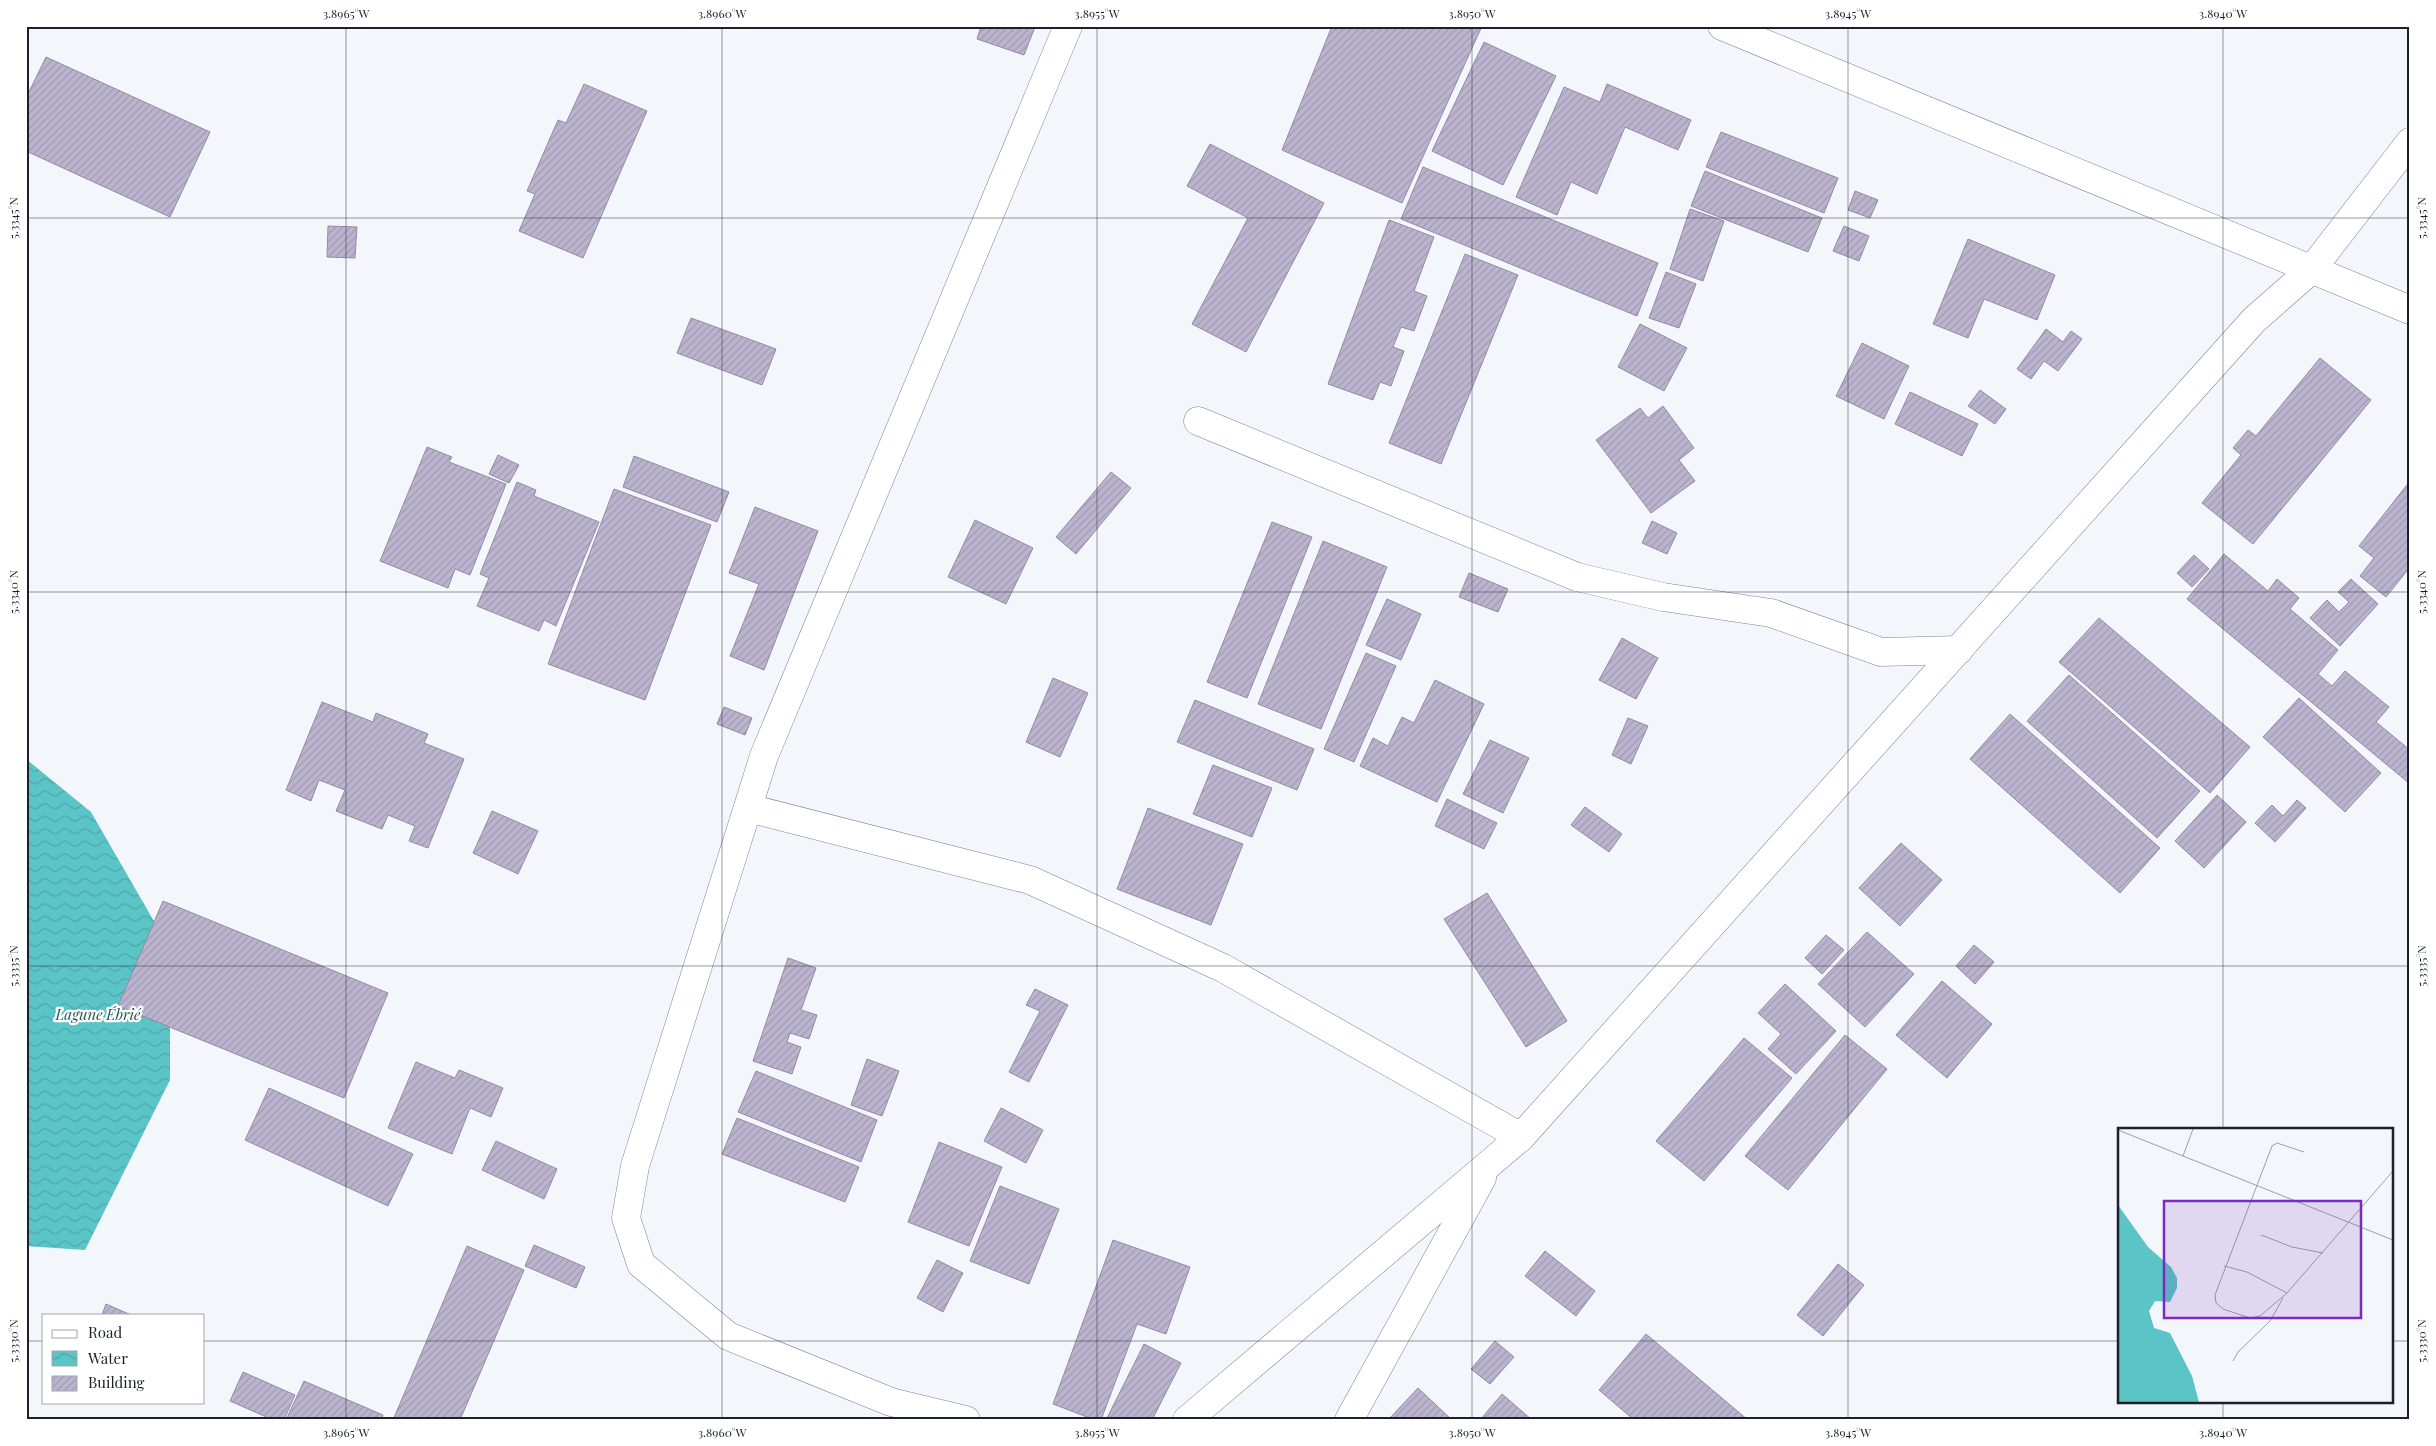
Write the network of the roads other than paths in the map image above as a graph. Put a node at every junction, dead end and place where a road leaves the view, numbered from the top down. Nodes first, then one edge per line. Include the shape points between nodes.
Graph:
1 (1068, 26) edge
2 (1722, 26) edge
3 (2410, 142) edge
4 (2312, 269) junction
5 (2410, 310) edge
6 (1198, 421) dead end
7 (1959, 650) junction
8 (748, 808) junction
9 (1521, 1137) junction
10 (1490, 1163) junction
11 (966, 1420) edge
12 (1187, 1420) edge
13 (1349, 1420) edge

1 - 8 street via 764,756
2 - 4 street
3 - 4 street
4 - 5 street
4 - 7 street via 2254,320
6 - 7 street via 1577,577 1663,597 1771,613 1880,652
7 - 9 street
8 - 9 street via 1030,880 1223,968
8 - 11 street via 635,1166 626,1218 641,1264 728,1336 891,1402
9 - 10 street
10 - 12 street
10 - 13 street

